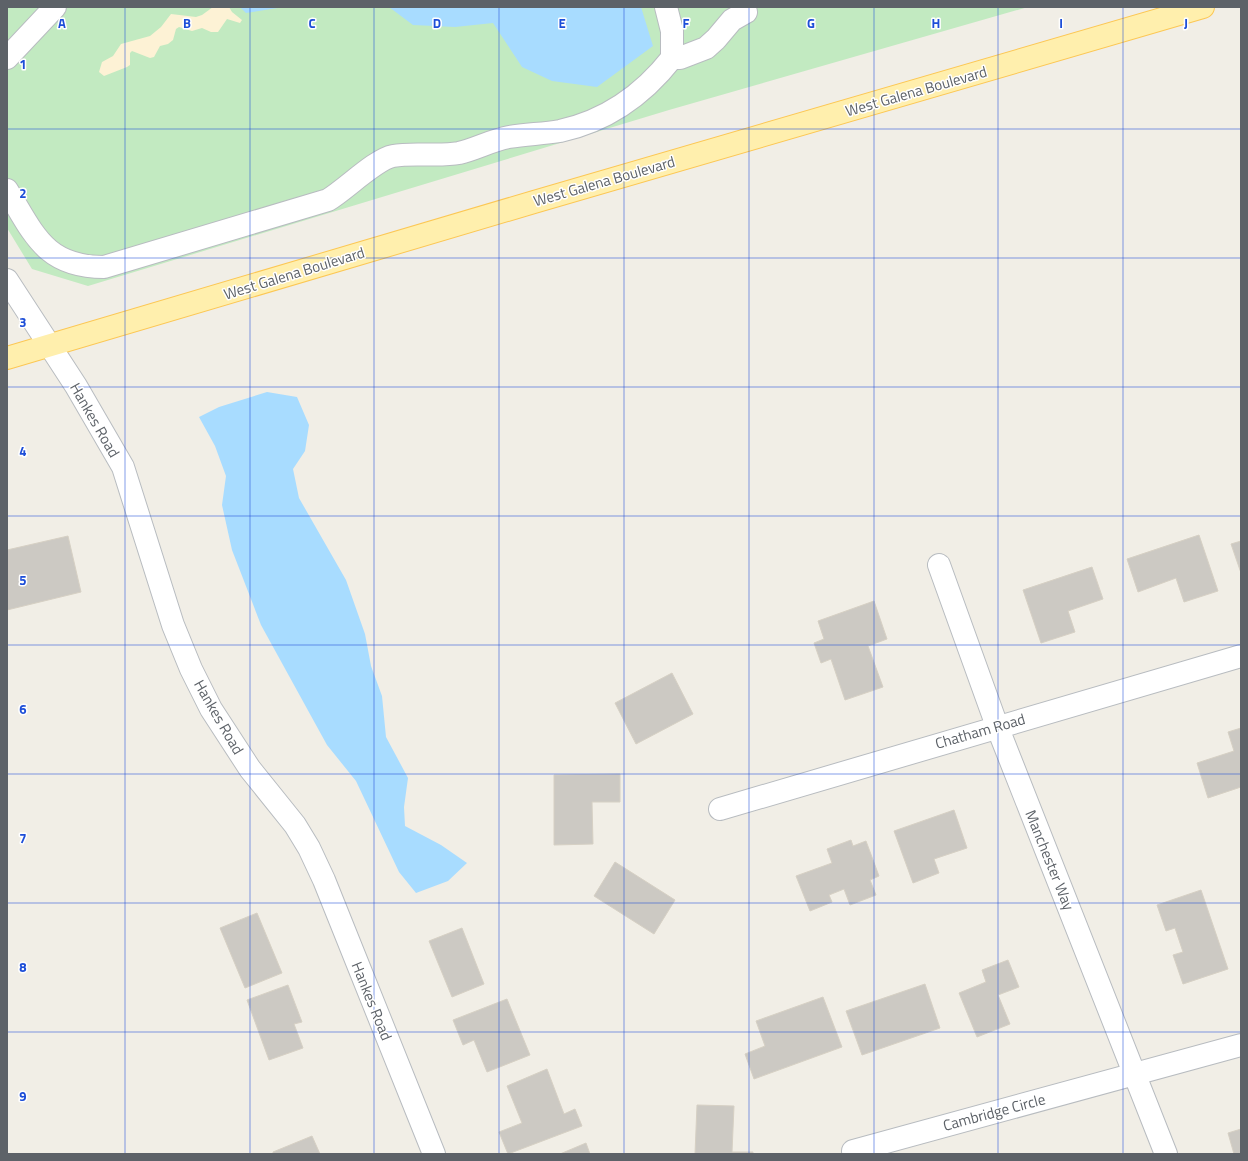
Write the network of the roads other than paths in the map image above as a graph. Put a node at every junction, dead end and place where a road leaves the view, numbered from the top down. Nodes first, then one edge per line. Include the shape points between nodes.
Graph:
1 (55, 7) edge
2 (666, 7) edge
3 (1203, 7) edge
4 (746, 12) dead end
5 (7, 58) edge
6 (672, 58) junction
7 (7, 190) edge
8 (7, 280) edge
9 (48, 346) junction
10 (7, 358) edge
11 (939, 564) dead end
12 (1241, 656) edge
13 (997, 726) junction
14 (720, 809) dead end
15 (1241, 1045) edge
16 (1135, 1074) junction
17 (853, 1151) dead end
18 (434, 1154) edge
19 (1166, 1154) edge

1 - 5 street
2 - 6 street via 672,31
3 - 9 main road, West Galena Boulevard
4 - 6 street via 732,20 706,48 680,58
6 - 7 street via 661,72 628,102 593,121 559,131 507,138 460,152 392,156 366,171 328,200 104,267 70,263 56,256 34,234
8 - 9 street, Hankes Road
9 - 10 main road, West Galena Boulevard
9 - 18 street, Hankes Road via 76,386 123,467 173,625 212,709 250,769 295,825 309,848
11 - 13 street, Manchester Way
12 - 13 street, Chatham Road
13 - 14 street, Chatham Road
13 - 16 street, Manchester Way
15 - 16 street, Cambridge Circle
16 - 17 street, Cambridge Circle
16 - 19 street, Manchester Way

